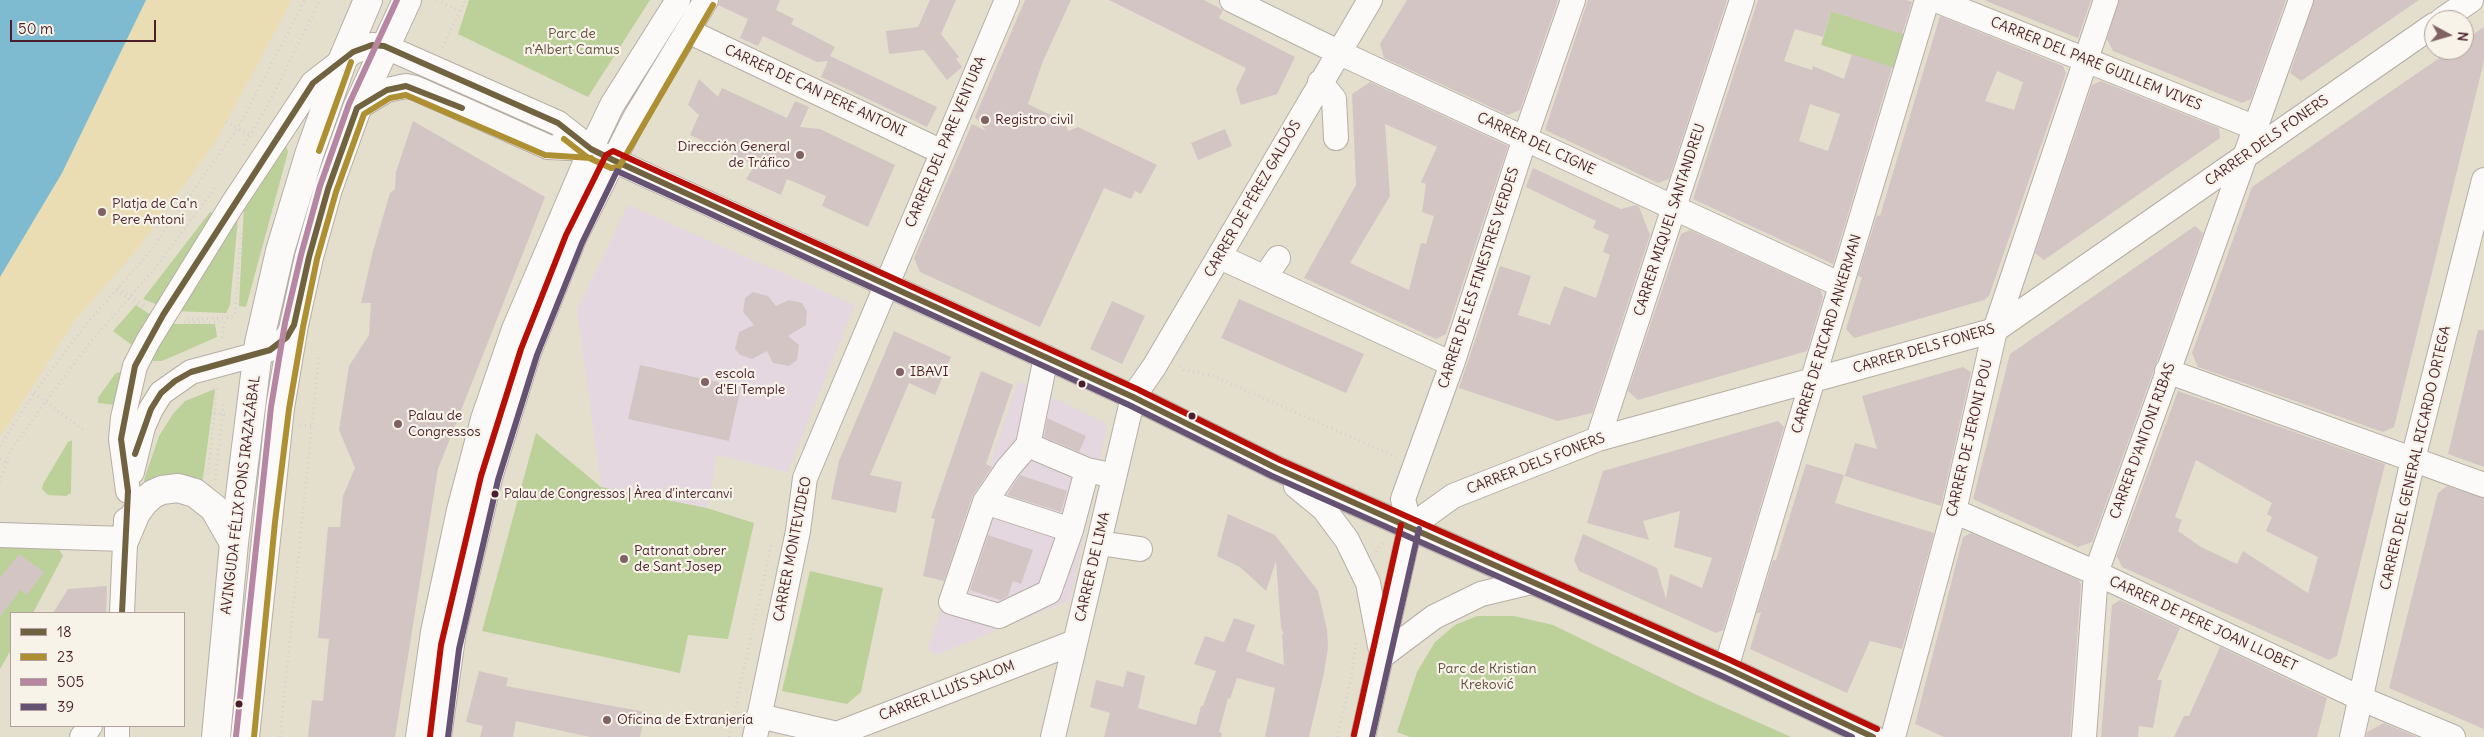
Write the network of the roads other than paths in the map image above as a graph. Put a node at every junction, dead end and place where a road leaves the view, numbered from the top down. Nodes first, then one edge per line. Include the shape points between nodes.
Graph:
1 (368, 0) edge
2 (407, 0) edge
3 (678, 0) edge
4 (706, 0) edge
5 (1007, 0) edge
6 (1232, 0) edge
7 (1370, 0) edge
8 (1573, 0) edge
9 (1742, 0) edge
10 (1927, 0) edge
11 (1936, 0) edge
12 (2106, 0) edge
13 (2301, 0) edge
14 (2470, 0) edge
15 (2456, 10) edge
16 (688, 31) junction
17 (2424, 32) edge
18 (384, 46) junction
19 (1338, 52) junction
20 (343, 59) junction
21 (2086, 60) junction
22 (1320, 82) junction
23 (357, 108) junction
24 (2256, 128) junction
25 (1336, 138) dead end
26 (1525, 138) junction
27 (591, 149) junction
28 (942, 152) junction
29 (2246, 155) junction
30 (614, 160) junction
31 (2484, 180) edge
32 (1674, 209) junction
33 (2479, 226) edge
34 (1220, 257) junction
35 (885, 284) junction
36 (1841, 285) junction
37 (294, 324) junction
38 (1996, 330) junction
39 (258, 354) junction
40 (1046, 357) junction
41 (1452, 364) junction
42 (2168, 371) junction
43 (1813, 381) junction
44 (1133, 397) junction
45 (134, 420) junction
46 (1598, 439) junction
47 (1028, 445) junction
48 (2413, 459) junction
49 (1276, 468) junction
50 (1087, 470) junction
51 (1114, 475) junction
52 (2484, 485) edge
53 (985, 502) junction
54 (1954, 511) junction
55 (1402, 524) junction
56 (0, 535) edge
57 (125, 539) junction
58 (1067, 541) junction
59 (234, 543) junction
60 (1140, 549) dead end
61 (1097, 551) junction
62 (2096, 574) junction
63 (1531, 582) junction
64 (122, 612) edge
65 (1075, 642) junction
66 (1382, 656) junction
67 (1726, 668) junction
68 (2362, 699) junction
69 (757, 726) edge
70 (800, 732) edge
71 (216, 737) edge
72 (245, 737) edge
73 (418, 737) edge
74 (438, 737) edge
75 (1053, 737) edge
76 (1363, 737) edge
77 (1874, 737) edge
78 (1893, 737) edge
79 (2084, 737) edge
80 (2352, 737) edge
81 (2453, 737) edge

1 - 20 highway, AVINGUDA FÉLIX PONS IRAZAZÁBAL
2 - 18 highway, AVINGUDA FÉLIX PONS IRAZAZÁBAL
3 - 27 street via 612,105
4 - 16 street
5 - 28 street, CARRER DEL PARE VENTURA
6 - 19 street, CARRER DEL CIGNE
7 - 19 street, CARRER DE PÉREZ GALDÓS
8 - 26 street, CARRER DE LES FINESTRES VERDES
9 - 32 street, CARRER MIQUEL SANTANDREU
10 - 36 street, CARRER DE RICARD ANKERMAN
11 - 21 street, CARRER DEL PARE GUILLEM VIVES
12 - 21 street, CARRER DE JERONI POU
13 - 24 street
14 - 15 street
16 - 28 street, CARRER DE CAN PERE ANTONI
16 - 30 street via 635,118
17 - 29 street, CARRER DELS FONERS
18 - 20 street via 372,44
18 - 23 highway, AVINGUDA FÉLIX PONS IRAZAZÁBAL
18 - 27 street via 558,123
19 - 22 street, CARRER DE PÉREZ GALDÓS
19 - 26 street, CARRER DEL CIGNE
20 - 39 highway, AVINGUDA FÉLIX PONS IRAZAZÁBAL via 294,203
20 - 45 street via 313,83 162,316 135,366
21 - 24 street, CARRER DEL PARE GUILLEM VIVES
21 - 38 street, CARRER DE JERONI POU
22 - 25 street via 1334,99
22 - 34 street, CARRER DE PÉREZ GALDÓS
23 - 27 street via 387,90 406,86 548,147
23 - 37 highway, AVINGUDA FÉLIX PONS IRAZAZÁBAL via 308,257
24 - 29 street
26 - 32 street, CARRER DEL CIGNE
26 - 41 street, CARRER DE LES FINESTRES VERDES
27 - 30 street
27 - 73 street via 514,329 483,419 459,510 433,632
28 - 35 street, CARRER DEL PARE VENTURA
29 - 38 street, CARRER DELS FONERS
29 - 42 street, CARRER D'ANTONI RIBAS
30 - 35 street
30 - 74 street via 574,239 529,352 490,478 450,647
31 - 33 street, CARRER DEL GENERAL RICARDO ORTEGA
32 - 36 street, CARRER DEL CIGNE
32 - 46 street, CARRER MIQUEL SANTANDREU
33 - 48 street, CARRER DEL GENERAL RICARDO ORTEGA
34 - 41 street via 1271,267
34 - 44 street, CARRER DE PÉREZ GALDÓS
35 - 40 street
35 - 69 street, CARRER MONTEVIDEO via 805,478 798,531
36 - 43 street, CARRER DE RICARD ANKERMAN
37 - 39 street via 279,345
37 - 72 highway, AVINGUDA FÉLIX PONS IRAZAZÁBAL via 279,415
38 - 43 street, CARRER DELS FONERS
38 - 54 street, CARRER DE JERONI POU
39 - 45 street via 191,372 176,381
39 - 59 highway, AVINGUDA FÉLIX PONS IRAZAZÁBAL
40 - 44 street
40 - 47 street
41 - 55 street, CARRER DE LES FINESTRES VERDES via 1403,499
42 - 48 street
42 - 62 street, CARRER D'ANTONI RIBAS
43 - 46 street, CARRER DELS FONERS
43 - 67 street, CARRER DE RICARD ANKERMAN
44 - 49 street
44 - 51 street, CARRER DE LIMA
45 - 57 street via 136,449 128,491
46 - 55 street, CARRER DELS FONERS via 1453,496
47 - 50 street
47 - 53 street
48 - 52 street
48 - 68 street, CARRER DEL GENERAL RICARDO ORTEGA
49 - 55 street
49 - 66 street via 1324,510 1347,540 1368,583
50 - 51 street
50 - 58 street
51 - 61 street, CARRER DE LIMA
53 - 58 street
53 - 58 street via 952,602 999,616 1049,592
54 - 62 street, CARRER DE PERE JOAN LLOBET
54 - 78 street, CARRER DE JERONI POU
55 - 63 street
55 - 66 street
56 - 57 street
57 - 59 highway via 136,512 144,502 162,490 178,488 195,493 214,508
57 - 64 street
58 - 61 street
59 - 71 highway, AVINGUDA FÉLIX PONS IRAZAZÁBAL
60 - 61 street
61 - 65 street, CARRER DE LIMA
62 - 68 street, CARRER DE PERE JOAN LLOBET
62 - 79 street, CARRER D'ANTONI RIBAS
63 - 66 street via 1481,594 1434,617
63 - 67 street
65 - 70 street, CARRER LLUÍS SALOM via 837,734
65 - 75 street, CARRER DE LIMA
66 - 76 street
67 - 77 street
68 - 80 street, CARRER DEL GENERAL RICARDO ORTEGA
68 - 81 street, CARRER DE PERE JOAN LLOBET
69 - 70 street, CARRER LLUÍS SALOM

